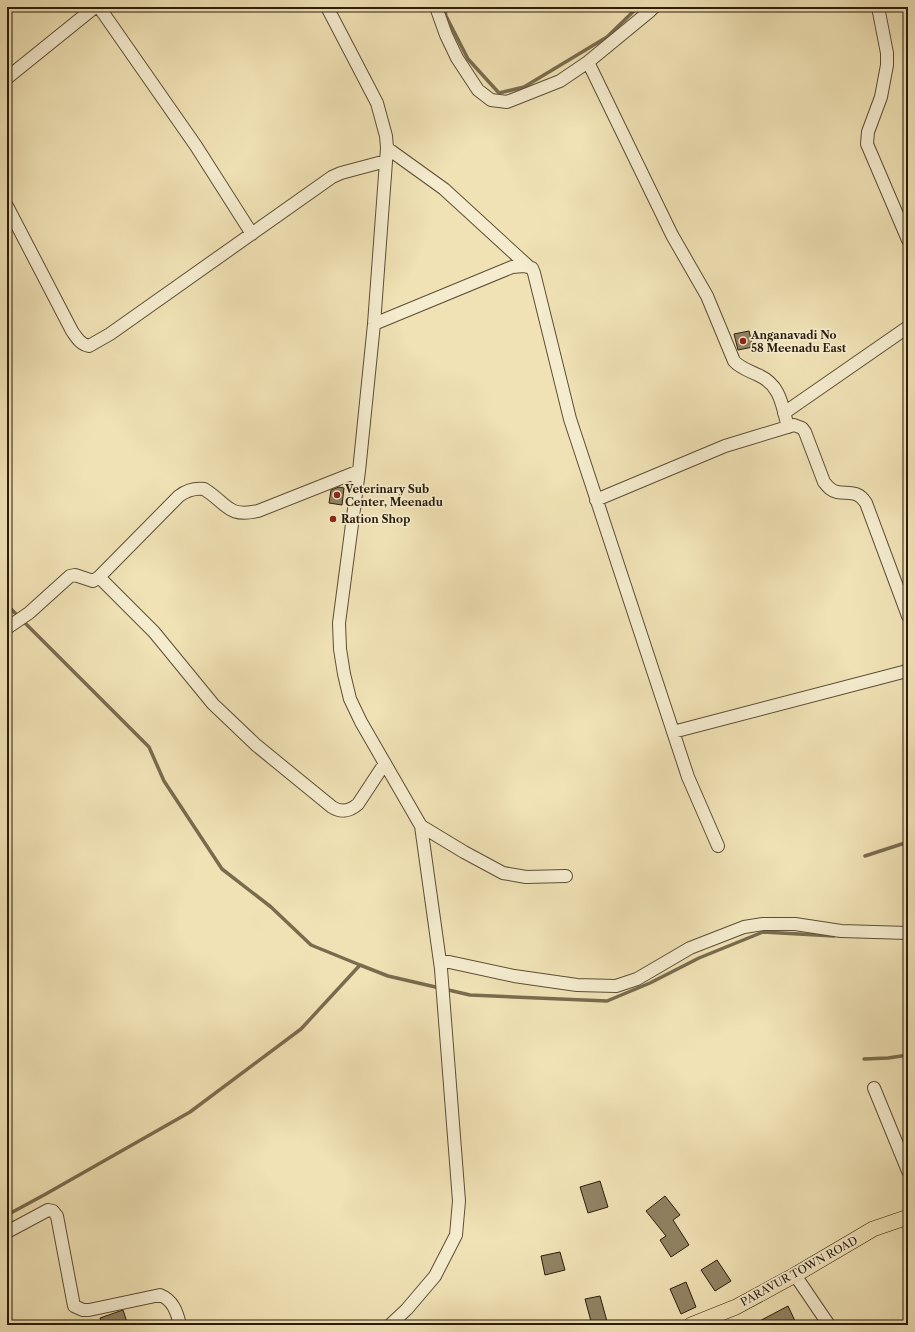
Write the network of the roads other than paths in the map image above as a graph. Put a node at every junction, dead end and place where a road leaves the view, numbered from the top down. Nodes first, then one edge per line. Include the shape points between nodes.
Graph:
1 (95, 7) edge
2 (98, 7) edge
3 (327, 7) edge
4 (436, 7) edge
5 (654, 7) edge
6 (878, 7) edge
7 (588, 62) junction
8 (7, 78) edge
9 (387, 148) junction
10 (386, 161) junction
11 (7, 206) edge
12 (252, 234) junction
13 (908, 240) edge
14 (528, 266) junction
15 (374, 324) junction
16 (908, 327) edge
17 (784, 413) junction
18 (788, 427) junction
19 (358, 471) junction
20 (596, 500) junction
21 (99, 577) junction
22 (908, 616) edge
23 (10, 626) edge
24 (908, 670) edge
25 (673, 732) junction
26 (385, 763) junction
27 (421, 826) junction
28 (718, 846) dead end
29 (566, 876) dead end
30 (908, 933) edge
31 (441, 964) junction
32 (874, 1088) dead end
33 (908, 1171) edge
34 (908, 1217) edge
35 (7, 1232) edge
36 (795, 1275) junction
37 (180, 1325) edge
38 (390, 1325) edge
39 (690, 1325) edge
40 (829, 1325) edge

1 - 8 street
2 - 12 street via 196,146
3 - 9 street via 377,103
4 - 7 street via 457,58 478,90 491,100 507,102 560,81
5 - 7 street
6 - 13 street via 887,65 881,97 868,132 867,144
7 - 17 street via 672,235 707,296 734,361 771,383 776,389
9 - 10 street
9 - 14 street via 444,189
10 - 12 street via 332,177
10 - 15 street
11 - 12 street via 72,331 79,341 89,346 110,334
14 - 15 street via 512,267
14 - 20 street via 534,273 570,419
15 - 19 street
16 - 17 street
17 - 18 street
18 - 20 street via 725,446
18 - 22 street via 794,425 802,428 824,482 829,488 837,492 856,493 864,498
19 - 21 street via 258,511 244,514 230,510 204,489 185,492
19 - 26 street via 340,623 340,649 350,699
20 - 25 street
21 - 23 street via 93,581 75,575 70,576 29,613
21 - 26 street via 154,632 213,704 256,745 332,807 341,811 358,804
24 - 25 street
25 - 28 street via 688,777
26 - 27 street
27 - 29 street via 503,873 526,877
27 - 31 street
30 - 31 street via 841,931 795,924 744,927 690,948 636,979 616,986 577,985
31 - 38 street via 459,1201 456,1235 435,1276
32 - 33 street
34 - 36 main road, PARAVUR TOWN ROAD via 873,1229
35 - 37 street via 41,1213 53,1211 58,1216 74,1306 89,1310 160,1295 174,1307
36 - 39 main road, PARAVUR TOWN ROAD via 736,1307
36 - 40 street

